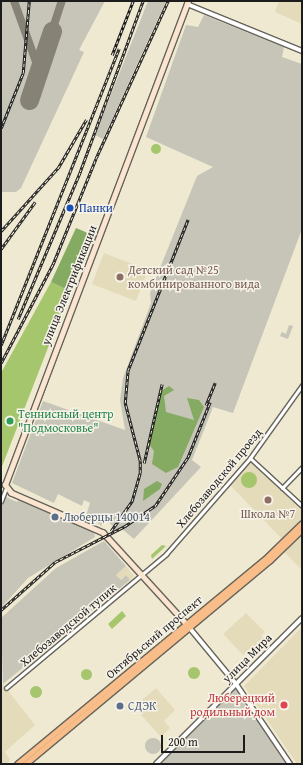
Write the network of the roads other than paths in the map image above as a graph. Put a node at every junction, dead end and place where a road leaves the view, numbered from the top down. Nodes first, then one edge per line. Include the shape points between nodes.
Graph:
1 (188, 3) edge
2 (302, 51) edge
3 (302, 385) edge
4 (250, 458) junction
5 (302, 467) edge
6 (6, 488) junction
7 (282, 488) junction
8 (1, 501) edge
9 (302, 506) edge
10 (302, 523) edge
11 (302, 529) edge
12 (142, 576) junction
13 (302, 618) edge
14 (187, 626) junction
15 (236, 684) junction
16 (6, 688) dead end
17 (40, 746) junction
18 (17, 764) edge
19 (25, 764) edge
20 (156, 764) edge
21 (290, 764) edge

1 - 2 street
1 - 6 main road, улица Электрификации via 45,374
3 - 4 street, Хлебозаводской проезд
4 - 7 street
4 - 12 street, Хлебозаводской проезд via 166,554
5 - 7 street
6 - 8 street
6 - 12 main road via 96,528
7 - 9 street
10 - 14 main road, Октябрьский проспект
11 - 14 main road, Октябрьский проспект
12 - 14 main road
12 - 16 street, Хлебозаводской тупик
13 - 15 street, улица Мира
14 - 15 street
14 - 17 main road, Октябрьский проспект
15 - 20 street, улица Мира
15 - 21 street
17 - 18 main road, Октябрьский проспект
17 - 19 main road, Октябрьский проспект

